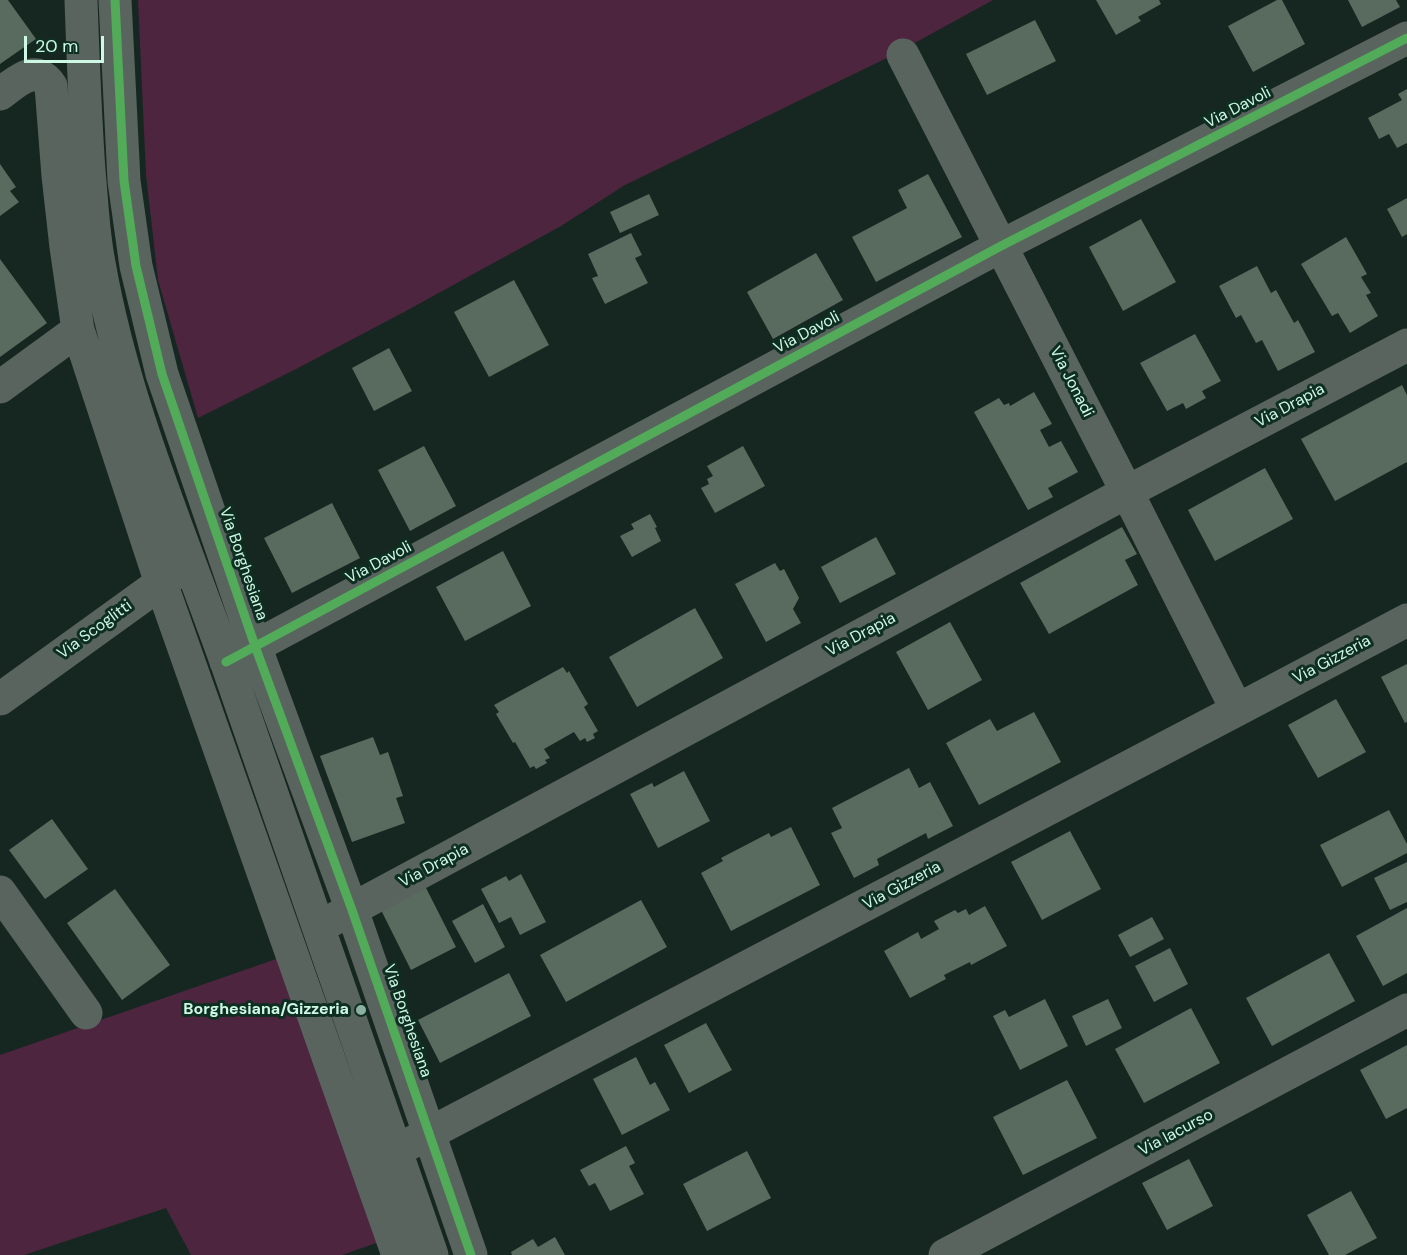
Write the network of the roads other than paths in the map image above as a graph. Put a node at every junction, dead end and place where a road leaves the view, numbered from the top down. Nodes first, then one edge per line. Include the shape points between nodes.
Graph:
1 (81, 0) edge
2 (115, 0) edge
3 (1407, 38) edge
4 (903, 55) dead end
5 (0, 94) edge
6 (1001, 246) junction
7 (78, 330) junction
8 (1407, 345) edge
9 (162, 374) junction
10 (129, 386) junction
11 (0, 387) edge
12 (1127, 492) junction
13 (190, 562) junction
14 (161, 583) junction
15 (1407, 620) edge
16 (255, 646) junction
17 (226, 662) junction
18 (0, 699) edge
19 (1237, 711) junction
20 (0, 892) edge
21 (352, 910) junction
22 (317, 928) junction
23 (1407, 1010) edge
24 (86, 1013) dead end
25 (429, 1133) junction
26 (396, 1150) junction
27 (398, 1255) edge
28 (432, 1255) edge
29 (471, 1255) edge
30 (945, 1255) edge

1 - 10 street via 96,248
2 - 9 street, Via Borghesiana via 124,181 136,266
3 - 6 street, Via Davoli
4 - 6 street, Via Jonadi
5 - 7 street via 29,75 39,74 53,91 60,188
6 - 12 street, Via Jonadi
6 - 16 street, Via Davoli
7 - 11 street
7 - 14 street
8 - 12 street, Via Drapia
9 - 10 street
9 - 16 street, Via Borghesiana
10 - 13 street
12 - 19 street, Via Jonadi
12 - 21 street, Via Drapia
13 - 14 street, Via Scoglitti
13 - 17 street
14 - 18 street, Via Scoglitti
14 - 27 street
15 - 19 street, Via Gizzeria
16 - 17 street, Via Davoli
16 - 21 street, Via Borghesiana
17 - 22 street
19 - 25 street, Via Gizzeria
20 - 24 street
21 - 22 street, Via Drapia
21 - 25 street, Via Borghesiana
22 - 26 street
23 - 30 street, Via Iacurso
25 - 26 street, Via Gizzeria
25 - 29 street, Via Borghesiana
26 - 28 street

